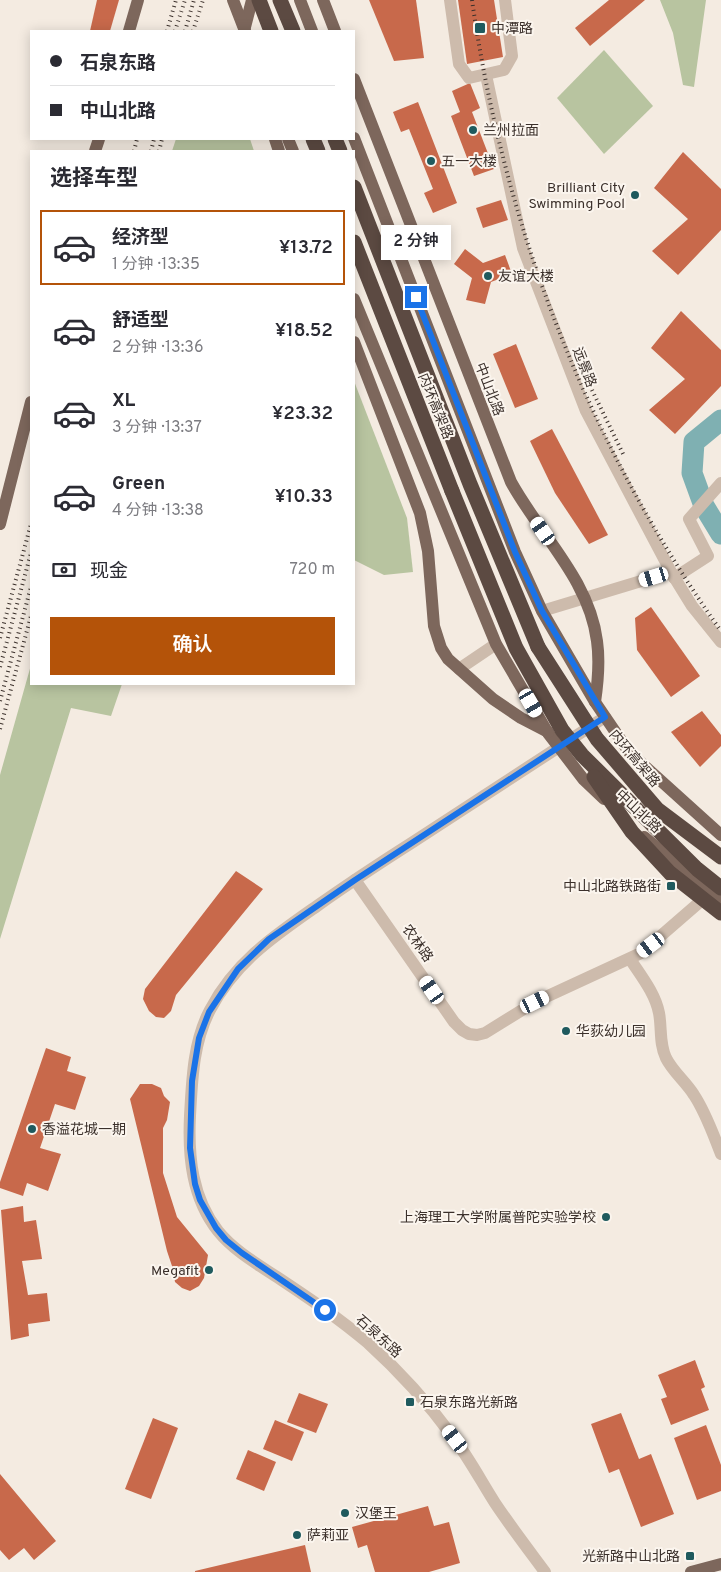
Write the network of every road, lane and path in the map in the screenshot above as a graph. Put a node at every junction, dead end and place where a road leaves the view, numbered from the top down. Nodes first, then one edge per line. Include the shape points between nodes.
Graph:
1 (138, 0) edge
2 (233, 0) edge
3 (252, 0) edge
4 (259, 0) edge
5 (280, 0) edge
6 (300, 0) edge
7 (323, 0) edge
8 (450, 0) edge
9 (505, 0) edge
10 (129, 30) edge
11 (244, 30) edge
12 (244, 30) edge
13 (271, 30) edge
14 (293, 30) edge
15 (312, 30) edge
16 (335, 30) edge
17 (486, 75) junction
18 (355, 81) edge
19 (355, 140) edge
20 (355, 190) edge
21 (355, 245) edge
22 (355, 302) edge
23 (355, 345) edge
24 (30, 406) edge
25 (721, 483) edge
26 (0, 524) edge
27 (673, 575) junction
28 (585, 598) junction
29 (542, 611) junction
30 (721, 642) edge
31 (496, 644) junction
32 (459, 669) junction
33 (595, 702) junction
34 (605, 717) junction
35 (555, 732) junction
36 (559, 747) junction
37 (721, 835) edge
38 (721, 857) edge
39 (355, 880) junction
40 (716, 890) edge
41 (721, 900) edge
42 (721, 913) edge
43 (630, 959) junction
44 (721, 1154) edge
45 (721, 1564) edge
46 (545, 1572) edge
47 (691, 1572) edge

1 - 10 main road
2 - 11 main road, bridge
3 - 12 main road
4 - 13 highway
5 - 14 highway
6 - 15 main road
7 - 16 main road
8 - 17 street via 459,64 469,78
9 - 17 street via 512,56 504,70
17 - 27 street, 远景路 via 523,248 586,411
18 - 28 main road, 中山北路 via 511,482
19 - 29 main road via 515,552
20 - 38 highway, 内环高架路, bridge via 470,484 538,647 597,739 657,809
21 - 35 highway, 内环高架路, bridge via 516,648
22 - 31 main road, 中山北路
23 - 32 main road, 中山北路 via 420,513 428,550 437,638 448,659
24 - 26 main road
25 - 27 street via 689,518 708,556
27 - 28 street
27 - 30 street, 远景路 via 692,606
28 - 29 street
28 - 33 main road, 中山北路 via 597,641
29 - 33 main road
31 - 32 street
31 - 35 main road, 中山北路
32 - 35 main road, 中山北路 via 521,718
33 - 34 main road
34 - 36 street
34 - 37 main road via 629,752
35 - 36 main road, 中山北路
35 - 40 highway, 内环高架路, bridge
35 - 42 highway, bridge via 632,832 670,873
36 - 39 street
36 - 40 main road, 中山北路 via 584,780 629,825
39 - 43 street, 农林路 via 454,1022 469,1034 485,1033 535,1002
39 - 46 street, 石泉东路 via 269,939 238,969 209,1012 199,1038 192,1081 190,1126 195,1184 200,1200 226,1240 354,1332 417,1393 455,1439 510,1526
40 - 41 main road, 中山北路
40 - 43 street, 农林路
43 - 44 street via 656,1003 667,1061 701,1106
45 - 47 main road

